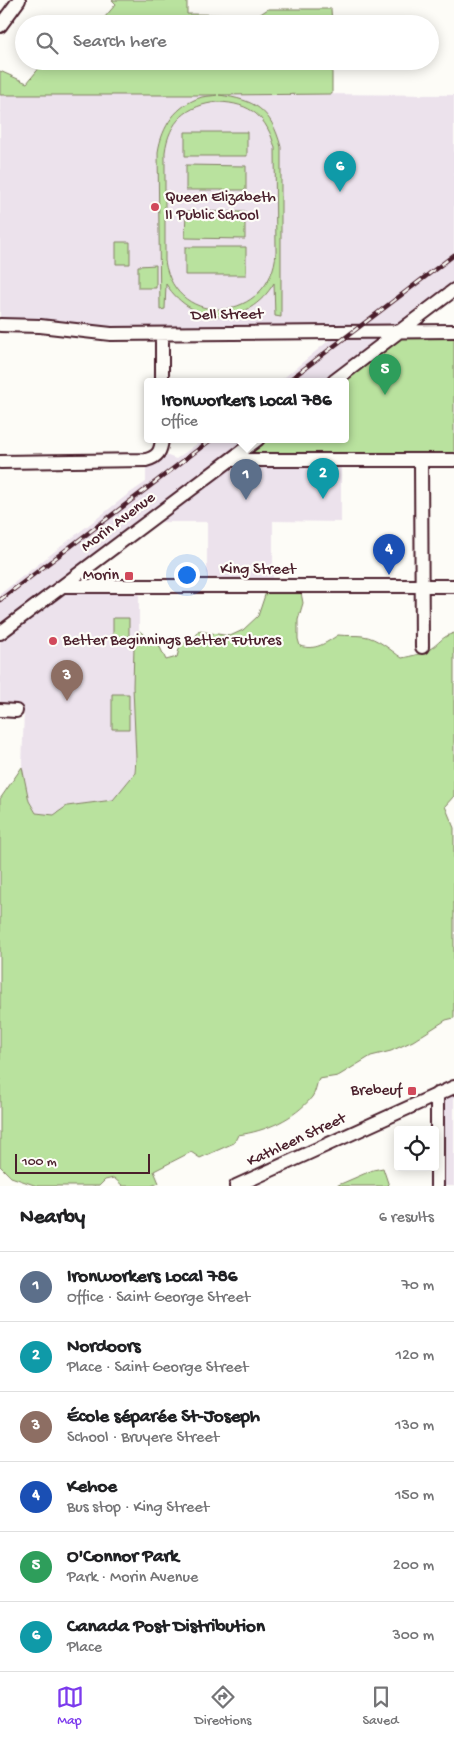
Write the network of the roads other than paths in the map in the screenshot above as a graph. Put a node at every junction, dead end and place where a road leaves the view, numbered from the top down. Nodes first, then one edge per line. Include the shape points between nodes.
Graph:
1 (20, 0) edge
2 (0, 26) edge
3 (454, 290) edge
4 (0, 325) edge
5 (401, 330) junction
6 (454, 331) edge
7 (162, 334) junction
8 (162, 378) edge
9 (338, 378) edge
10 (161, 443) edge
11 (253, 443) edge
12 (230, 460) junction
13 (421, 460) junction
14 (454, 460) edge
15 (0, 462) edge
16 (63, 586) junction
17 (422, 586) junction
18 (454, 586) edge
19 (0, 633) edge
20 (422, 647) dead end
21 (0, 710) edge
22 (16, 711) dead end
23 (454, 1087) edge
24 (437, 1094) junction
25 (236, 1186) edge
26 (437, 1186) edge

1 - 2 street
3 - 5 street
4 - 7 street, Dell Street via 112,334
5 - 6 street, Dell Street
5 - 7 street, Dell Street
5 - 9 street
7 - 8 street
10 - 15 street via 160,453 146,460
11 - 12 street, Morin Avenue
12 - 13 street
12 - 16 street, Morin Avenue
13 - 14 street
13 - 17 street
16 - 17 street, King Street
16 - 19 street, Morin Avenue
17 - 18 street, King Street
17 - 20 street
21 - 22 street
23 - 24 street, Kathleen Street
24 - 25 street, Kathleen Street
24 - 26 street

